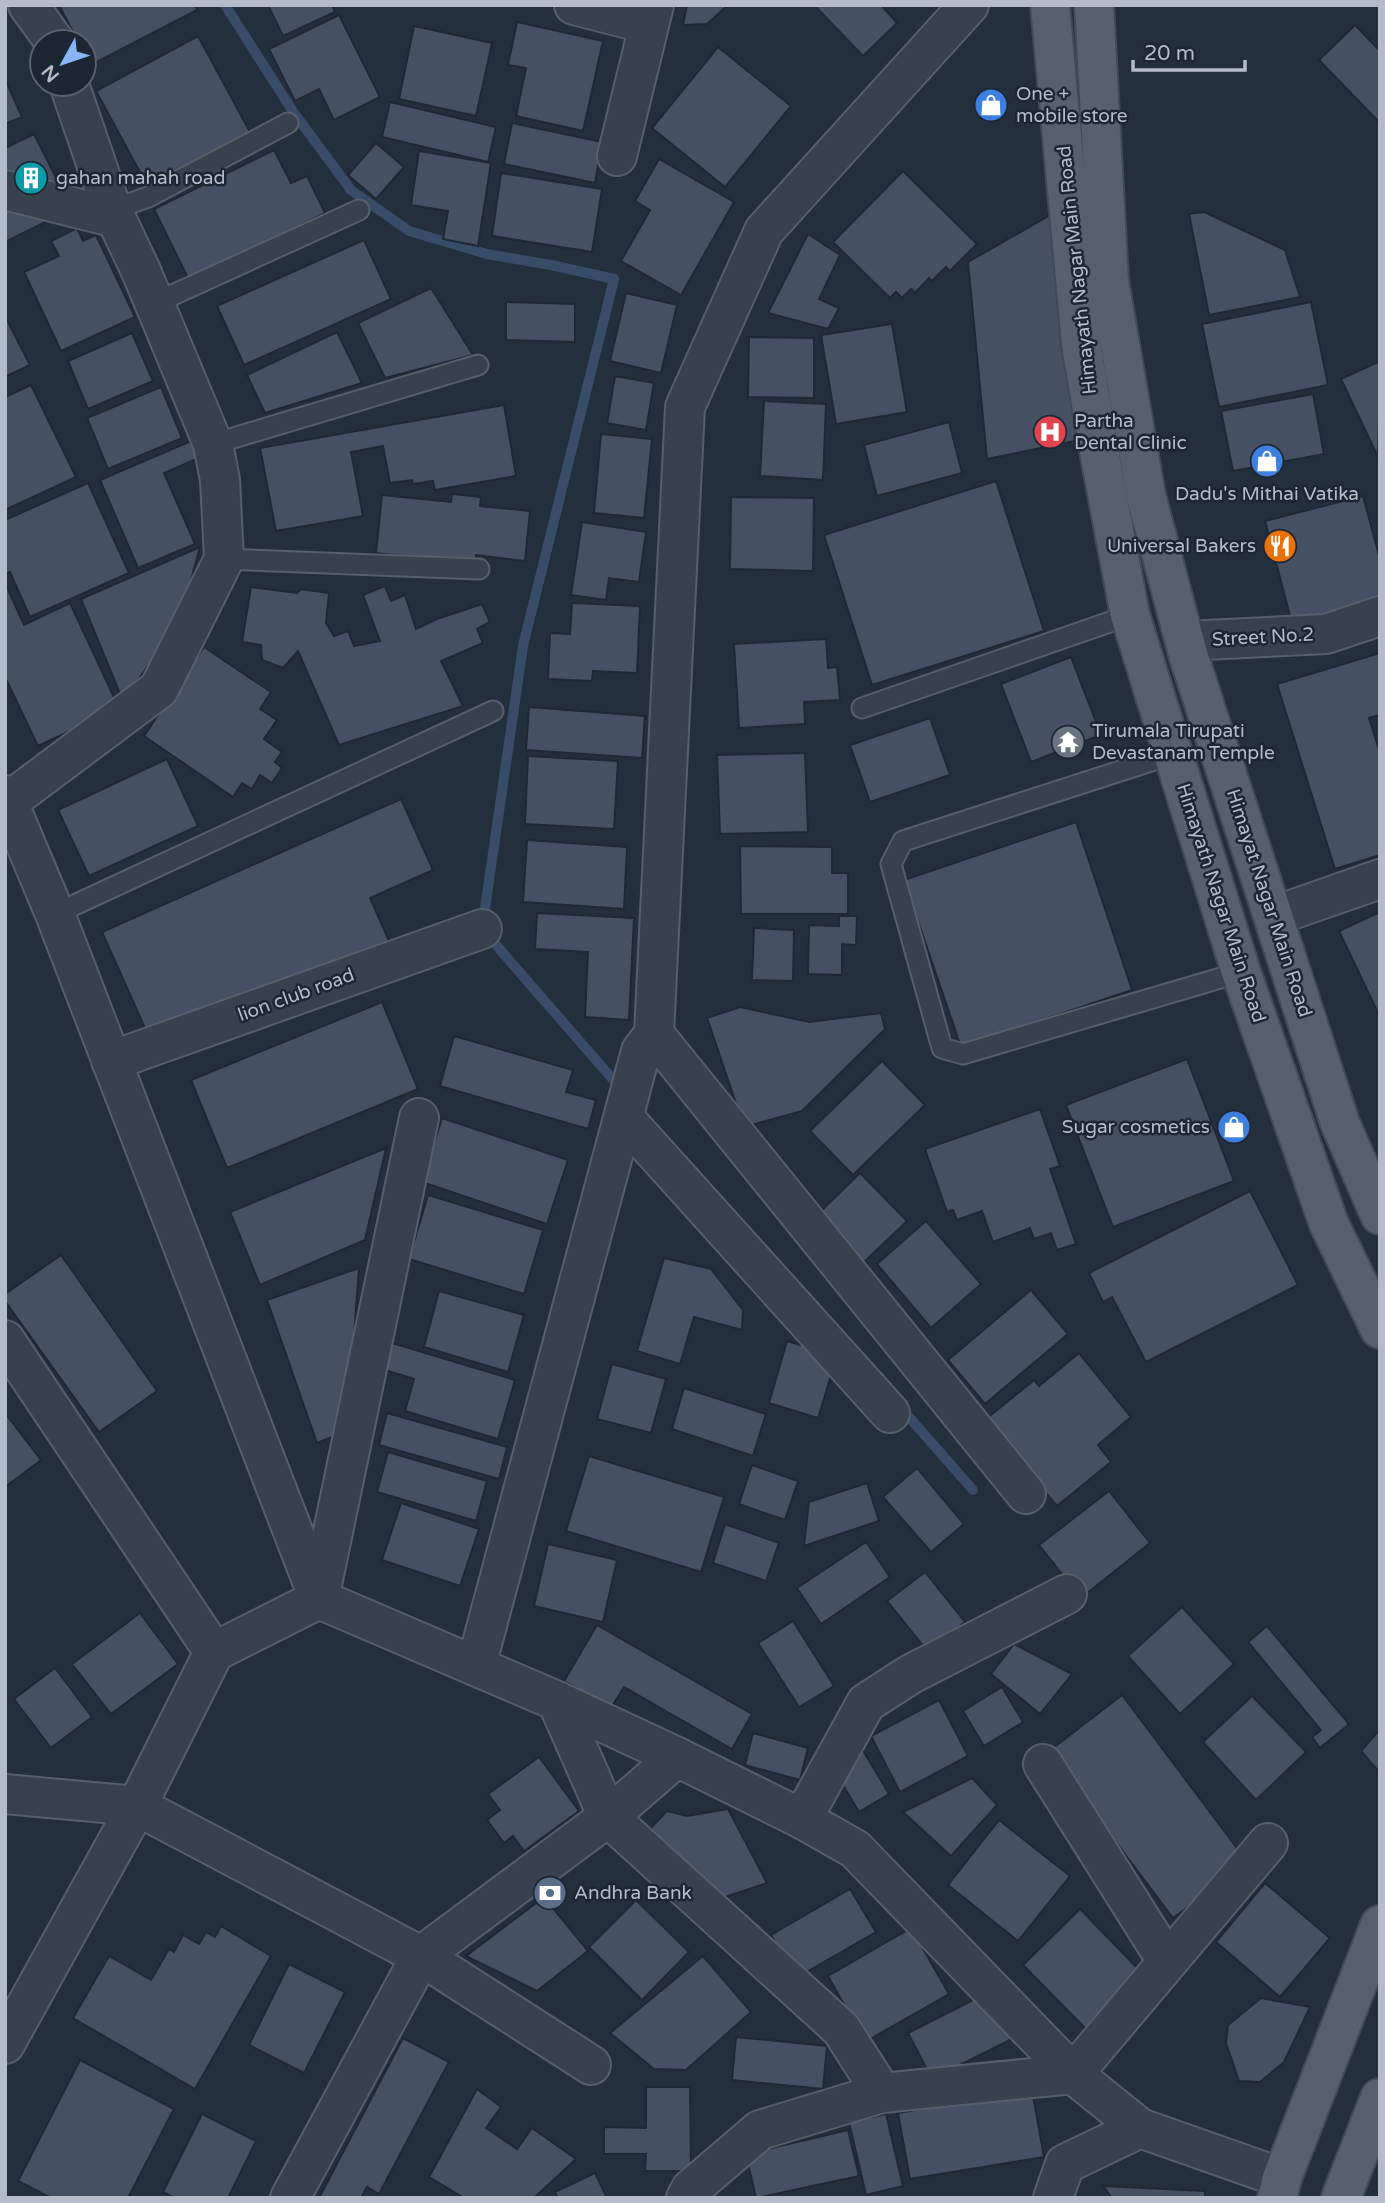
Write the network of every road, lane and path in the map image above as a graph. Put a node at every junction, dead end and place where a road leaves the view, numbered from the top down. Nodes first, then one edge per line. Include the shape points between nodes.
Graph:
1 (28, 5) edge
2 (574, 5) edge
3 (969, 5) edge
4 (1050, 5) edge
5 (1094, 5) edge
6 (651, 15) edge
7 (45, 28) edge
8 (74, 98) edge
9 (288, 123) dead end
10 (617, 156) dead end
11 (5, 191) edge
12 (359, 210) dead end
13 (114, 214) junction
14 (153, 304) junction
15 (478, 365) dead end
16 (213, 444) junction
17 (224, 559) junction
18 (479, 569) dead end
19 (1130, 615) junction
20 (1380, 616) edge
21 (1185, 641) junction
22 (862, 708) dead end
23 (493, 710) dead end
24 (1173, 754) junction
25 (7, 799) edge
26 (1380, 879) edge
27 (55, 914) junction
28 (1274, 916) junction
29 (482, 929) dead end
30 (1241, 972) junction
31 (647, 1042) junction
32 (111, 1061) junction
33 (419, 1118) dead end
34 (624, 1118) junction
35 (1380, 1215) edge
36 (1380, 1329) edge
37 (5, 1340) edge
38 (890, 1413) dead end
39 (1026, 1494) dead end
40 (1067, 1594) dead end
41 (318, 1599) junction
42 (214, 1652) junction
43 (477, 1666) junction
44 (557, 1701) junction
45 (677, 1756) junction
46 (1043, 1764) dead end
47 (5, 1794) edge
48 (136, 1806) junction
49 (608, 1817) junction
50 (802, 1819) junction
51 (1268, 1843) dead end
52 (1380, 1925) edge
53 (421, 1956) junction
54 (1167, 1961) junction
55 (5, 2044) edge
56 (591, 2065) dead end
57 (1073, 2074) junction
58 (882, 2093) junction
59 (1380, 2098) edge
60 (1140, 2127) junction
61 (1279, 2188) edge
62 (690, 2195) edge
63 (290, 2198) edge
64 (1053, 2198) edge
65 (1341, 2198) edge

1 - 7 street
2 - 6 street
3 - 31 street via 764,231 685,407
4 - 19 main road, Himayath Nagar Main Road via 1082,344
5 - 21 main road, Himayat Nagar Main Road via 1109,282 1146,496
6 - 10 street
8 - 13 street
9 - 13 lane
11 - 13 street
12 - 14 lane
13 - 14 street
14 - 16 street
15 - 16 lane
16 - 17 street via 220,480
17 - 18 lane
17 - 25 street via 159,690
19 - 22 lane
19 - 24 main road, Himayath Nagar Main Road
20 - 21 street, Street No.2 via 1326,634
21 - 28 main road, Himayat Nagar Main Road
23 - 27 lane
24 - 30 main road, Himayath Nagar Main Road
24 - 30 lane via 903,841 891,864 942,1048 963,1054
25 - 27 street
26 - 28 street
27 - 32 street
28 - 35 main road, Himayat Nagar Main Road via 1340,1123
29 - 32 street, lion club road
30 - 36 main road, Himayath Nagar Main Road via 1329,1224
31 - 34 street
31 - 39 street
32 - 41 street
33 - 41 street
34 - 38 street
34 - 43 street
37 - 42 street
40 - 50 street via 911,1674 866,1703
41 - 42 street
41 - 43 street
42 - 48 street
43 - 44 street
44 - 45 street
44 - 49 street
45 - 49 street
45 - 50 street
46 - 54 street
47 - 48 street
48 - 53 street
48 - 55 street
49 - 53 street
49 - 58 street via 841,2029
50 - 57 street via 855,1849
51 - 54 street
52 - 61 main road
53 - 56 street
53 - 63 street
54 - 57 street
57 - 58 street
57 - 60 street
58 - 62 street via 760,2130
59 - 65 main road
60 - 61 street
60 - 64 street via 1065,2164

